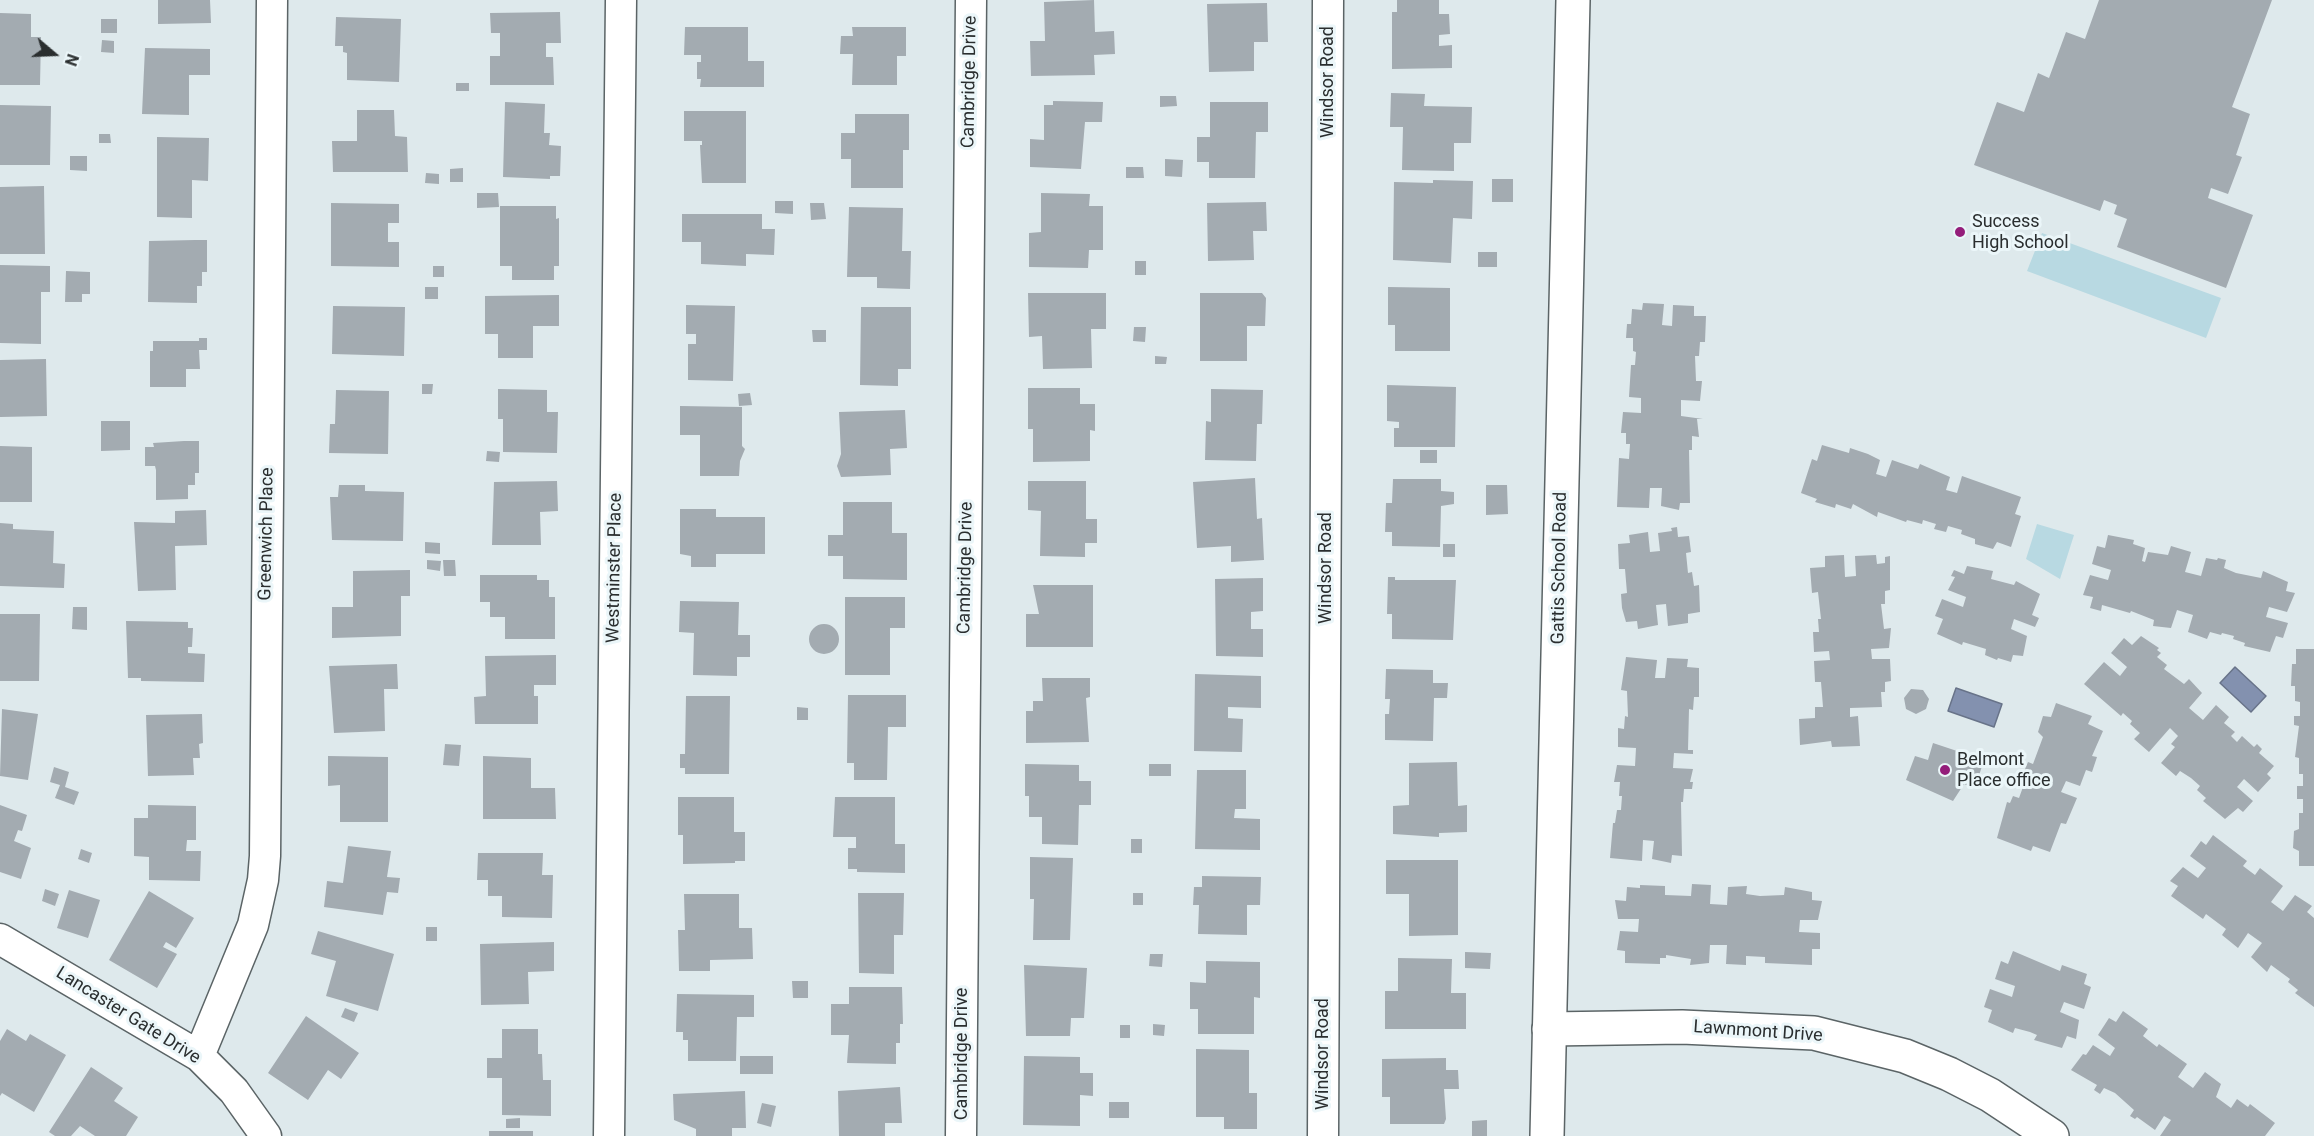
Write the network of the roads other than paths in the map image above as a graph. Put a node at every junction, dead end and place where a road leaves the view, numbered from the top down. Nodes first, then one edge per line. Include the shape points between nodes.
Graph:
1 (272, 0) edge
2 (621, 0) edge
3 (971, 0) edge
4 (1328, 0) edge
5 (1573, 0) edge
6 (0, 939) edge
7 (1549, 1029) junction
8 (199, 1056) junction
9 (266, 1136) edge
10 (609, 1136) edge
11 (961, 1136) edge
12 (1323, 1136) edge
13 (1547, 1136) edge
14 (2052, 1136) edge

1 - 8 street, Greenwich Place via 265,856 253,925
2 - 10 street, Westminster Place
3 - 11 street, Cambridge Drive
4 - 12 street, Windsor Road
5 - 7 main road, Gattis School Road
6 - 8 street, Lancaster Gate Drive
7 - 13 main road, Gattis School Road
7 - 14 main road, Lawnmont Drive via 1682,1027 1826,1035 1905,1056 1949,1074 1990,1095
8 - 9 street, Lancaster Gate Drive via 234,1091

